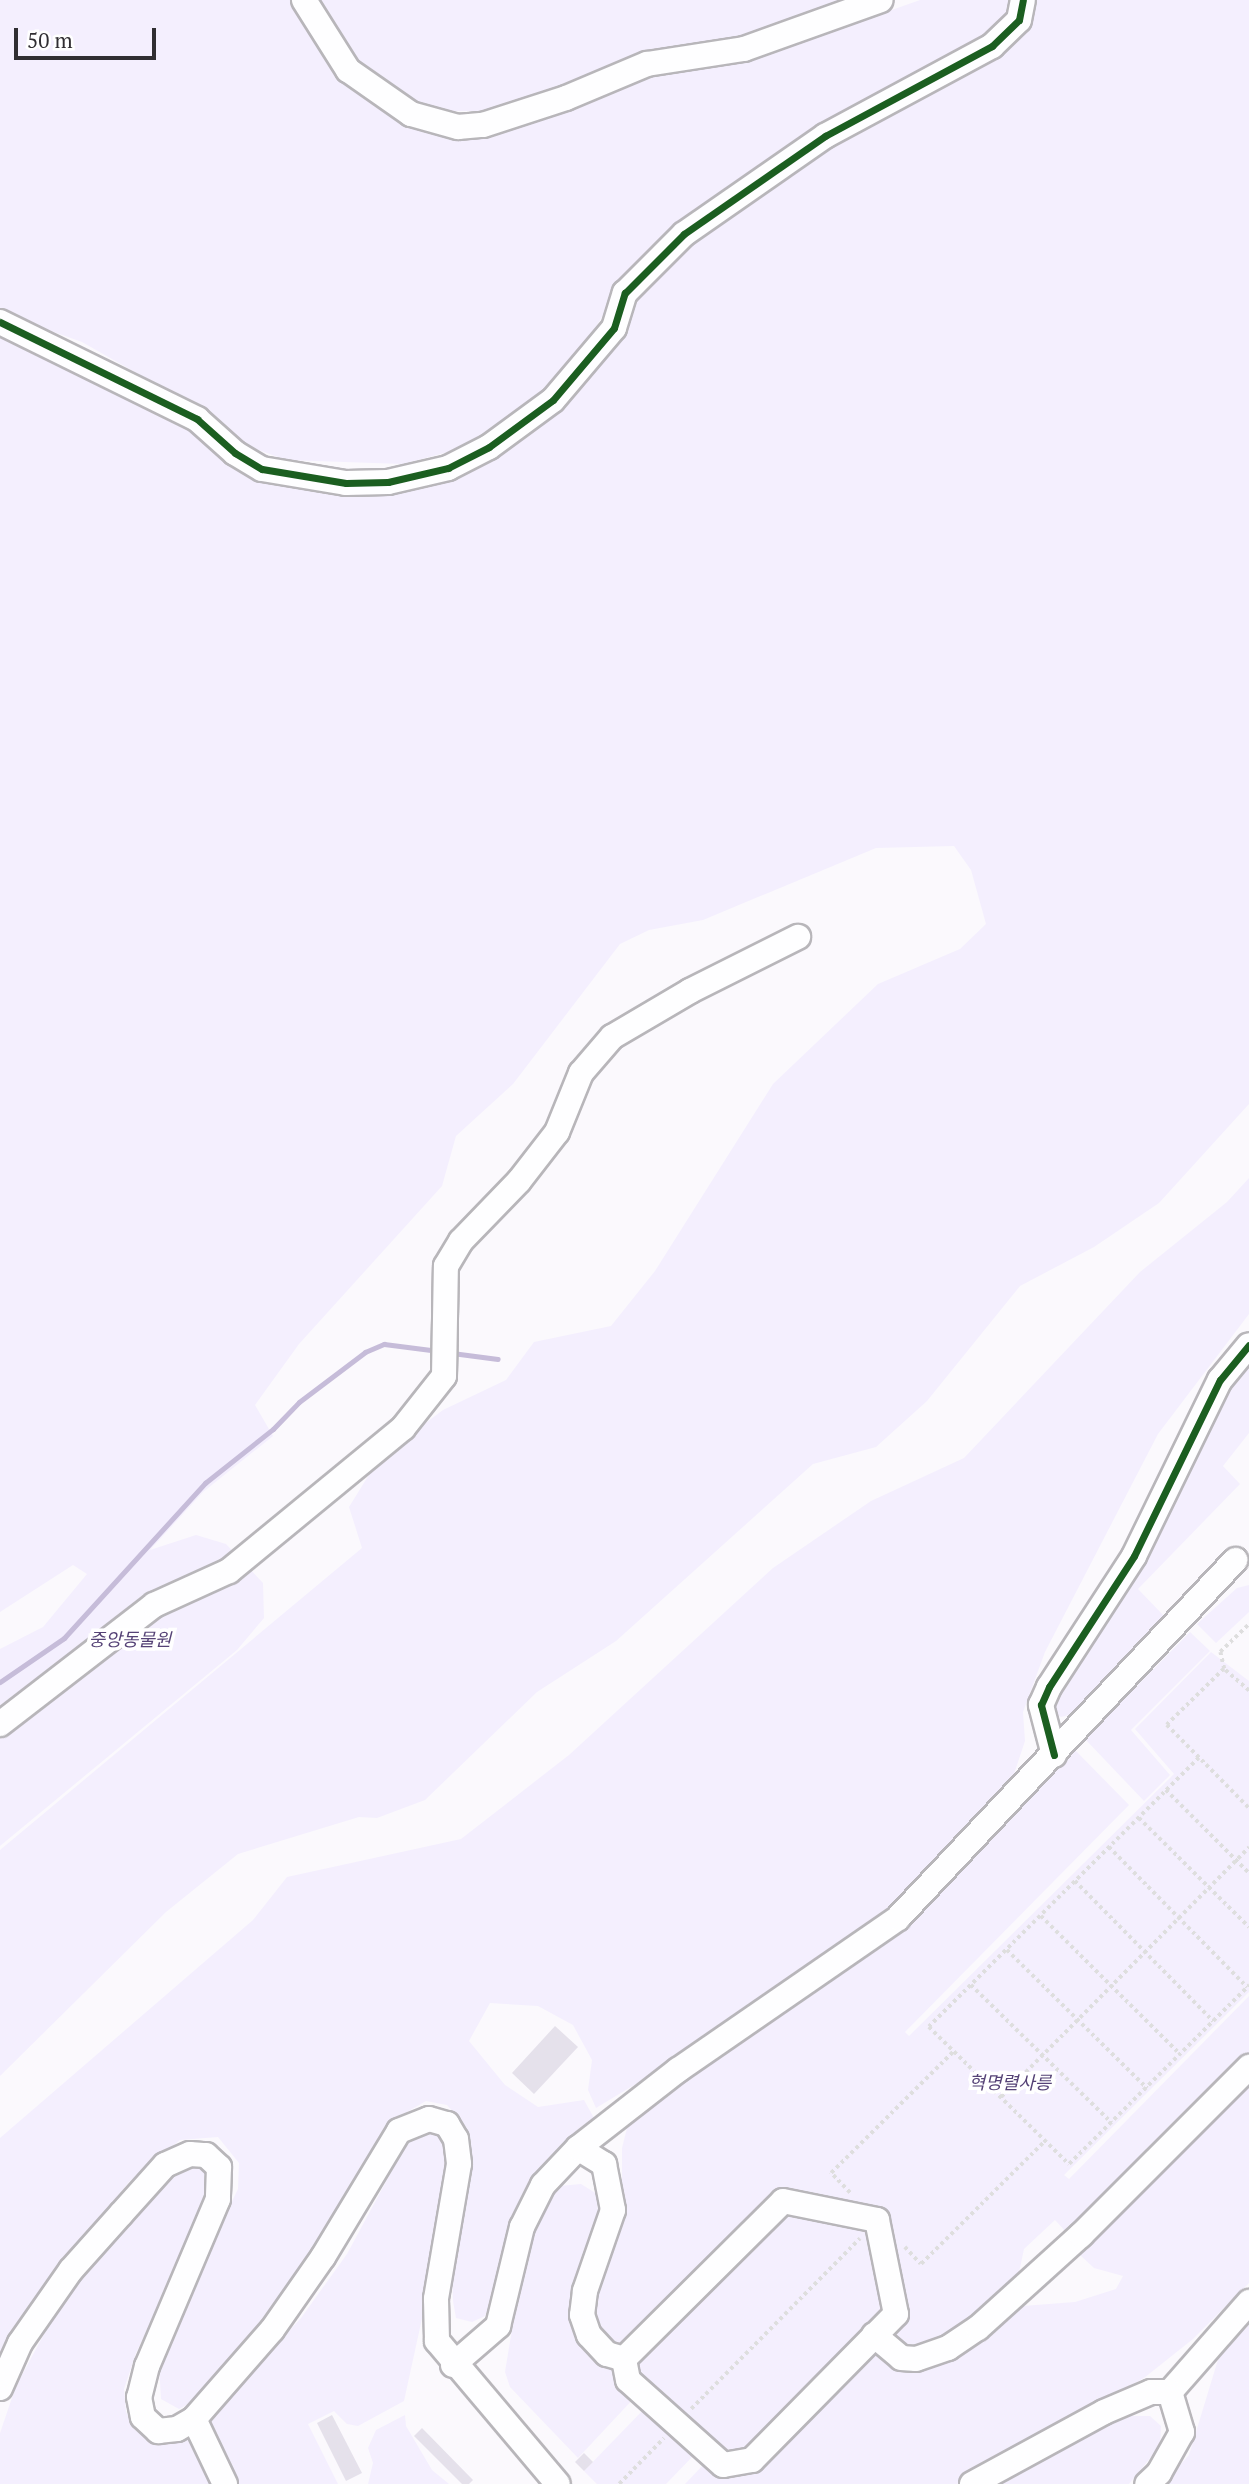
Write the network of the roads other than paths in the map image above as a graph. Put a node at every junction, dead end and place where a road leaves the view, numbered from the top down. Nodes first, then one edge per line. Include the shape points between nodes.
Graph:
1 (304, 0) edge
2 (881, 0) edge
3 (1023, 0) edge
4 (0, 322) edge
5 (798, 937) dead end
6 (1249, 1345) edge
7 (1235, 1560) dead end
8 (0, 1724) edge
9 (1054, 1755) junction
10 (1249, 2067) edge
11 (578, 2148) junction
12 (1249, 2302) edge
13 (874, 2335) junction
14 (624, 2359) junction
15 (453, 2365) junction
16 (0, 2388) edge
17 (1170, 2392) junction
18 (194, 2419) junction
19 (225, 2484) edge
20 (558, 2484) edge
21 (972, 2484) edge
22 (1147, 2484) edge

1 - 2 street via 348,70 411,114 458,127 483,125 566,98 646,64 744,49
3 - 4 street via 1019,20 992,46 825,136 684,234 625,293 614,328 553,400 489,447 448,468 388,482 346,482 262,469 235,453 197,419
5 - 8 street via 690,991 612,1037 581,1073 557,1132 519,1181 461,1241 446,1266 444,1376 403,1428 229,1571 154,1605
6 - 9 street via 1220,1380 1134,1556 1049,1687 1041,1704
7 - 9 street
9 - 11 street via 898,1918 678,2070
10 - 13 street via 1081,2235 978,2328 948,2348 916,2359 901,2358
11 - 14 street via 604,2164 613,2210 585,2291 582,2315 589,2335 607,2354
11 - 15 street via 543,2185 522,2227 498,2326
12 - 17 street
13 - 14 street via 743,2465 716,2461 628,2380
13 - 14 street via 896,2314 877,2220 782,2201
15 - 18 street via 437,2341 436,2300 459,2164 456,2138 447,2124 414,2121 399,2131 323,2257 272,2330
15 - 20 street
16 - 18 street via 20,2343 104,2232 165,2165 190,2154 206,2155 219,2167 218,2199 147,2366 139,2397 142,2417 158,2431 177,2429
17 - 21 street via 1150,2392 1104,2412
17 - 22 street via 1182,2432 1159,2473
18 - 19 street

